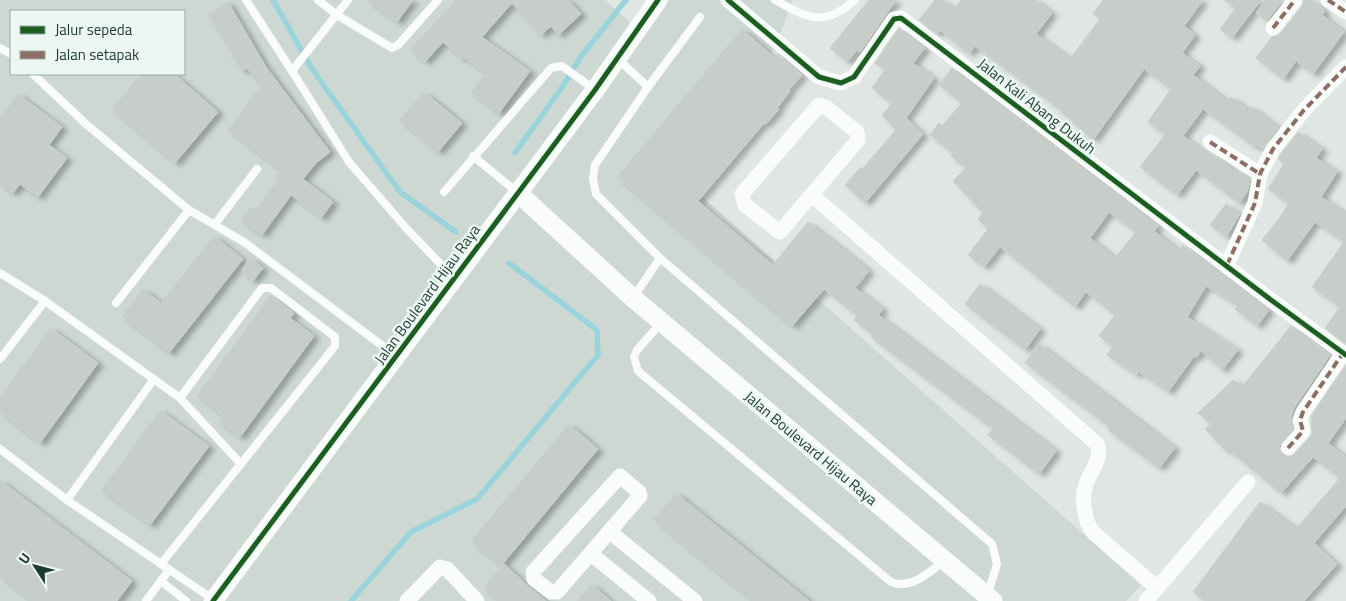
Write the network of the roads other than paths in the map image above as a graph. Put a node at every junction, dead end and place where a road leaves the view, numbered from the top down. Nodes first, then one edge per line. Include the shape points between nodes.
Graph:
1 (246, 0) edge
2 (318, 0) edge
3 (348, 0) edge
4 (438, 0) edge
5 (658, 0) edge
6 (728, 0) edge
7 (775, 0) edge
8 (855, 0) edge
9 (1295, 0) edge
10 (1328, 0) edge
11 (1346, 12) edge
12 (337, 15) junction
13 (700, 17) dead end
14 (1273, 28) dead end
15 (618, 59) junction
16 (1346, 67) edge
17 (292, 71) junction
18 (34, 75) edge
19 (648, 87) junction
20 (595, 90) junction
21 (1210, 142) dead end
22 (473, 156) junction
23 (257, 169) dead end
24 (1260, 174) junction
25 (444, 192) dead end
26 (518, 193) junction
27 (813, 196) junction
28 (189, 210) junction
29 (215, 224) junction
30 (660, 258) junction
31 (1227, 266) junction
32 (0, 274) edge
33 (458, 274) junction
34 (633, 298) junction
35 (45, 301) junction
36 (116, 302) dead end
37 (662, 322) junction
38 (1345, 354) edge
39 (397, 356) junction
40 (0, 359) edge
41 (154, 379) junction
42 (180, 398) junction
43 (1288, 448) dead end
44 (0, 449) edge
45 (241, 464) junction
46 (1248, 482) dead end
47 (67, 500) junction
48 (610, 532) junction
49 (591, 554) junction
50 (946, 560) junction
51 (161, 564) junction
52 (169, 570) junction
53 (161, 581) junction
54 (1157, 588) junction
55 (208, 597) edge
56 (990, 598) edge
57 (146, 601) edge
58 (186, 601) edge
59 (407, 601) edge
60 (477, 601) edge
61 (649, 601) edge
62 (695, 601) edge
63 (1146, 601) edge

1 - 17 lane
2 - 12 lane
3 - 12 lane
4 - 12 lane via 395,48 388,47
5 - 15 street, Jalan Boulevard Hijau Raya
6 - 31 street, Jalan Kali Abang Dukuh via 820,78 841,83 854,77 894,19 899,17
7 - 8 lane via 805,16 818,19 833,16
9 - 14 street
10 - 11 street
12 - 17 lane
13 - 19 lane
15 - 19 lane
15 - 20 street, Jalan Boulevard Hijau Raya
16 - 24 street via 1276,143
17 - 33 lane via 349,162 406,228
18 - 28 lane via 86,124
19 - 30 lane via 595,165 593,178 596,194
20 - 22 lane via 562,66 551,68
20 - 26 street, Jalan Boulevard Hijau Raya
21 - 24 street
22 - 25 lane
22 - 26 lane
23 - 29 lane
24 - 31 street via 1255,203
26 - 33 street, Jalan Boulevard Hijau Raya
26 - 34 street, Jalan Boulevard Hijau Raya
27 - 27 street via 780,232 745,205 741,197 822,105 857,132 858,140
27 - 54 street via 1097,444 1099,455 1084,490 1087,524
28 - 29 lane
28 - 36 lane
29 - 39 lane
30 - 34 lane
30 - 56 lane via 992,544 997,564
31 - 38 street, Jalan Kali Abang Dukuh
32 - 35 lane
33 - 39 street, Jalan Boulevard Hijau Raya
34 - 37 street, Jalan Boulevard Hijau Raya
35 - 40 lane
35 - 41 lane
37 - 50 street, Jalan Boulevard Hijau Raya
37 - 50 lane via 636,350 635,366 646,377 891,582 905,585 916,581
38 - 43 street via 1303,412 1300,420 1303,431
39 - 55 street, Jalan Boulevard Hijau Raya
41 - 42 lane
41 - 47 lane
42 - 45 lane
42 - 45 lane via 262,288 271,288 333,334 335,346
44 - 47 lane
45 - 51 lane
46 - 54 street
47 - 51 lane
48 - 49 street
48 - 49 street via 640,496 622,476 615,479 534,572 534,579 555,593
48 - 62 street
49 - 61 street
50 - 56 street, Jalan Boulevard Hijau Raya
51 - 52 lane
52 - 53 lane
52 - 55 lane
53 - 57 lane
53 - 58 lane
54 - 63 street
59 - 60 street via 440,567 446,569

